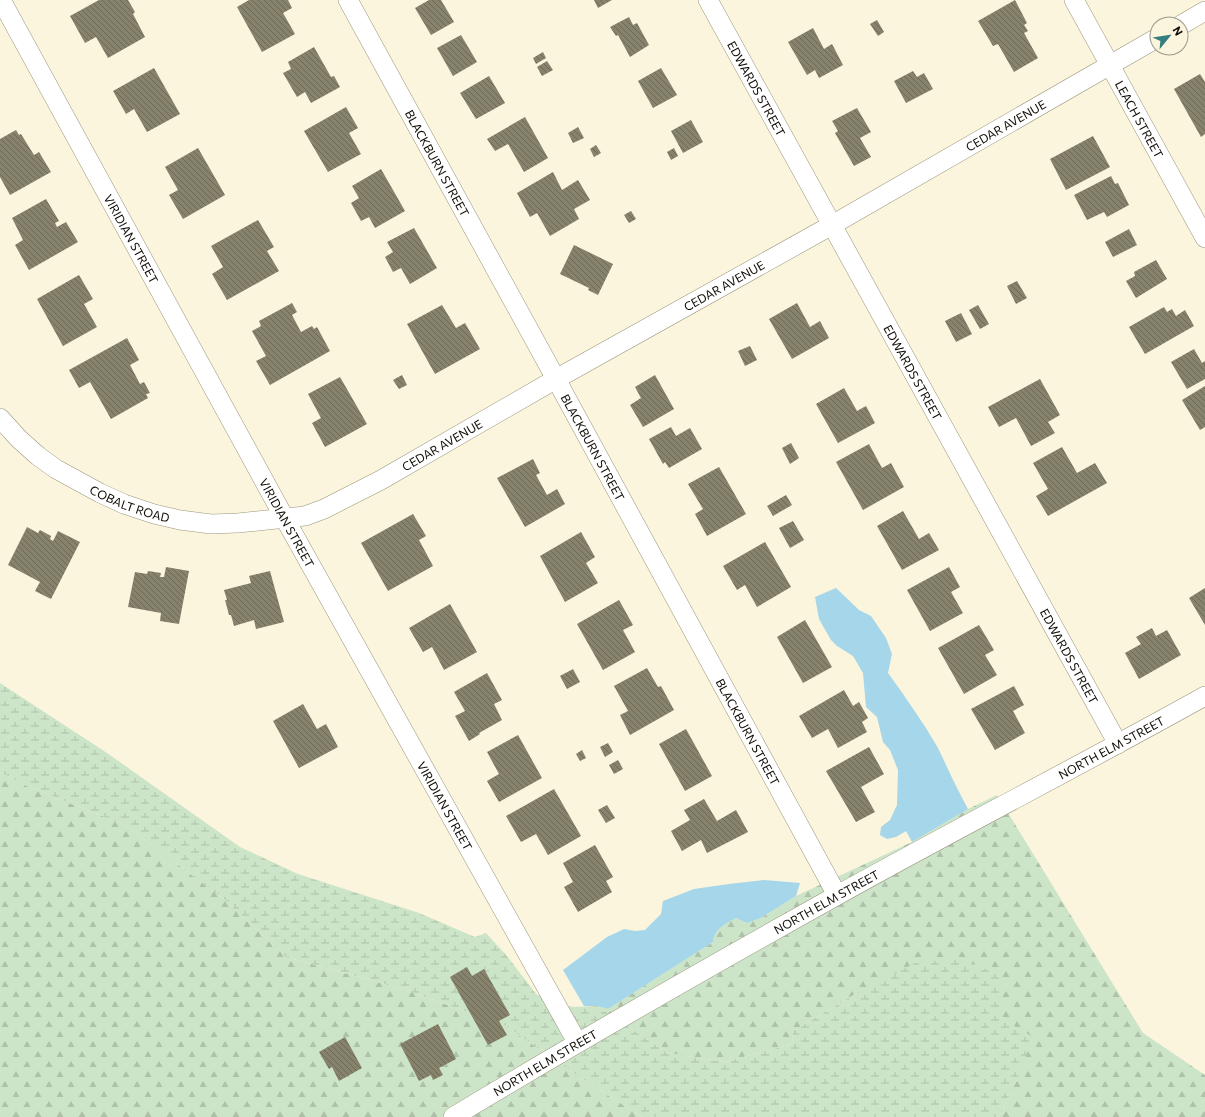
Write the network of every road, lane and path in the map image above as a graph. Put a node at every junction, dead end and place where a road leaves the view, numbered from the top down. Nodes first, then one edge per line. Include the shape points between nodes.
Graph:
1 (1, 0) edge
2 (348, 0) edge
3 (708, 0) edge
4 (1074, 0) edge
5 (1205, 11) edge
6 (1189, 20) edge
7 (5, 24) edge
8 (1149, 43) edge
9 (1110, 65) junction
10 (832, 225) junction
11 (1205, 238) edge
12 (556, 379) junction
13 (0, 418) edge
14 (285, 519) junction
15 (1205, 696) edge
16 (1118, 744) junction
17 (837, 895) junction
18 (577, 1042) junction
19 (453, 1117) edge

1 - 7 street, VIRIDIAN STREET
2 - 12 street, BLACKBURN STREET
3 - 10 street, EDWARDS STREET
4 - 9 street, LEACH STREET
5 - 6 street
7 - 14 street, VIRIDIAN STREET
8 - 9 street, CEDAR AVENUE
9 - 10 street, CEDAR AVENUE
9 - 11 street, LEACH STREET
10 - 12 street, CEDAR AVENUE
10 - 16 street, EDWARDS STREET
12 - 14 street, CEDAR AVENUE via 381,480 324,509 305,516
12 - 17 street, BLACKBURN STREET
13 - 14 street, COBALT ROAD via 19,439 56,469 100,493 154,514 211,524
14 - 18 street, VIRIDIAN STREET
15 - 16 street, NORTH ELM STREET
16 - 17 street, NORTH ELM STREET
17 - 18 street, NORTH ELM STREET
18 - 19 street, NORTH ELM STREET

